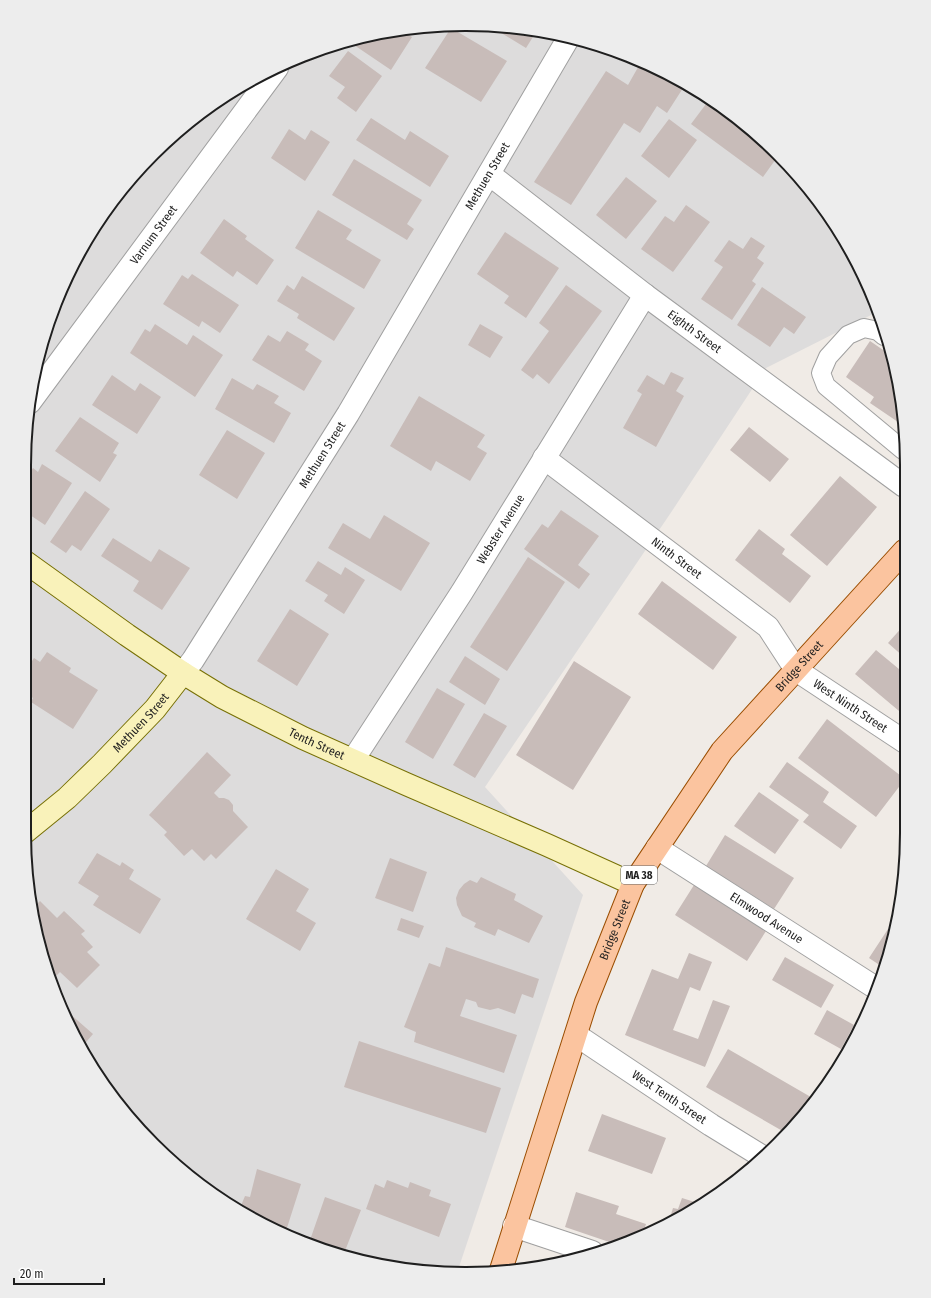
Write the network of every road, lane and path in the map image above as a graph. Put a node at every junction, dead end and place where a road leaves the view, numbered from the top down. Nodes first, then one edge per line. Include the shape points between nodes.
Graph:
1 (566, 43) edge
2 (270, 78) edge
3 (489, 174) junction
4 (645, 295) junction
5 (879, 332) edge
6 (37, 392) edge
7 (899, 446) edge
8 (544, 458) junction
9 (900, 483) edge
10 (900, 555) edge
11 (31, 566) edge
12 (796, 670) junction
13 (183, 673) junction
14 (900, 739) edge
15 (353, 760) junction
16 (31, 828) edge
17 (657, 848) junction
18 (633, 884) junction
19 (872, 985) edge
20 (576, 1035) junction
21 (758, 1153) edge
22 (514, 1226) junction
23 (585, 1250) edge
24 (502, 1265) edge

1 - 3 street, Methuen Street
2 - 6 street, Varnum Street
3 - 4 street, Eighth Street
3 - 13 street, Methuen Street via 348,414
4 - 8 street, Webster Avenue
4 - 9 street, Eighth Street
5 - 7 lane via 864,328 848,335 828,357 821,373 826,386
8 - 12 street, Ninth Street via 768,627
8 - 15 street, Webster Avenue via 462,592
10 - 12 main road, Bridge Street / MA 38
11 - 13 street, Tenth Street
12 - 14 street, West Ninth Street
12 - 17 main road, Bridge Street / MA 38 via 722,751
13 - 15 street, Tenth Street via 235,704
13 - 16 street, Methuen Street via 155,709 102,764
15 - 18 street, Tenth Street
17 - 18 main road, Bridge Street / MA 38
17 - 19 street, Elmwood Avenue
18 - 20 main road, Bridge Street / MA 38 via 586,1002
20 - 21 street, West Tenth Street
20 - 22 main road, Bridge Street / MA 38
22 - 23 street
22 - 24 main road, Bridge Street / MA 38

